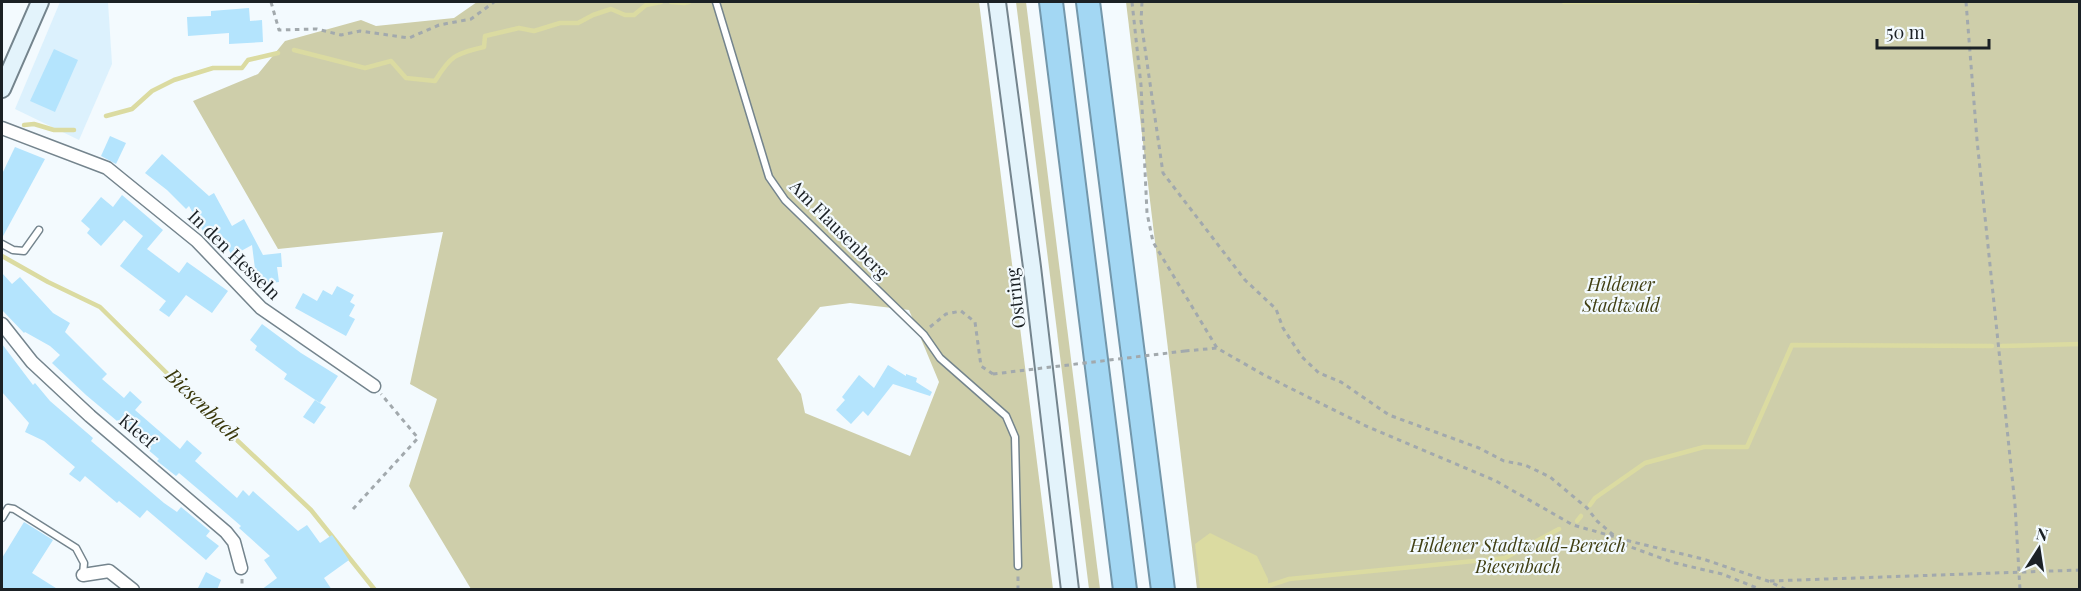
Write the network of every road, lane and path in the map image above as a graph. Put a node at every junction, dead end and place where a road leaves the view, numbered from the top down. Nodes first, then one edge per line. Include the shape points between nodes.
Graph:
1 (39, 2) edge
2 (271, 2) edge
3 (494, 2) edge
4 (716, 2) edge
5 (998, 2) edge
6 (1051, 2) edge
7 (1088, 2) edge
8 (1132, 2) edge
9 (1143, 2) edge
10 (1966, 2) edge
11 (2, 89) edge
12 (2, 128) edge
13 (39, 230) dead end
14 (2, 244) edge
15 (2, 324) edge
16 (924, 335) junction
17 (1217, 348) junction
18 (374, 386) joint
19 (353, 509) dead end
20 (2, 518) edge
21 (1616, 538) junction
22 (1018, 566) joint
23 (241, 568) dead end
24 (2079, 570) edge
25 (2021, 573) junction
26 (83, 575) joint
27 (1768, 581) junction
28 (133, 590) edge
29 (1018, 590) edge
30 (1070, 590) edge
31 (1125, 590) edge
32 (1163, 590) edge
33 (1762, 590) edge
34 (1787, 590) edge
35 (2020, 590) edge

1 - 11 main road
2 - 3 path via 279,30 317,29 341,35 360,31 408,38 439,25 471,19
4 - 16 lane, Am Flausenberg via 769,177 785,200
5 - 30 main road, Ostring
6 - 31 highway
7 - 32 highway
8 - 17 path via 1141,85 1147,213 1153,242
9 - 21 path via 1140,21 1163,173 1245,280 1276,309 1302,357 1319,373 1341,382 1389,415 1550,477
10 - 25 path
12 - 18 street, In den Hesseln via 107,168 197,241 261,308
13 - 14 lane via 24,251
15 - 23 street, Kleef via 40,370 226,532 234,542
16 - 17 path, bridge via 946,314 961,311 975,322 981,366 993,374
16 - 22 lane, Am Flausenberg via 940,358 1006,416 1016,437
17 - 21 path via 1366,426 1496,481 1573,525
18 - 19 path via 418,438
20 - 26 lane via 8,508 14,509 76,548 84,563
21 - 27 path via 1703,559
21 - 33 path via 1649,555 1722,574
22 - 29 path
24 - 25 path
25 - 27 path
25 - 35 path
26 - 28 street via 109,571
27 - 34 path

